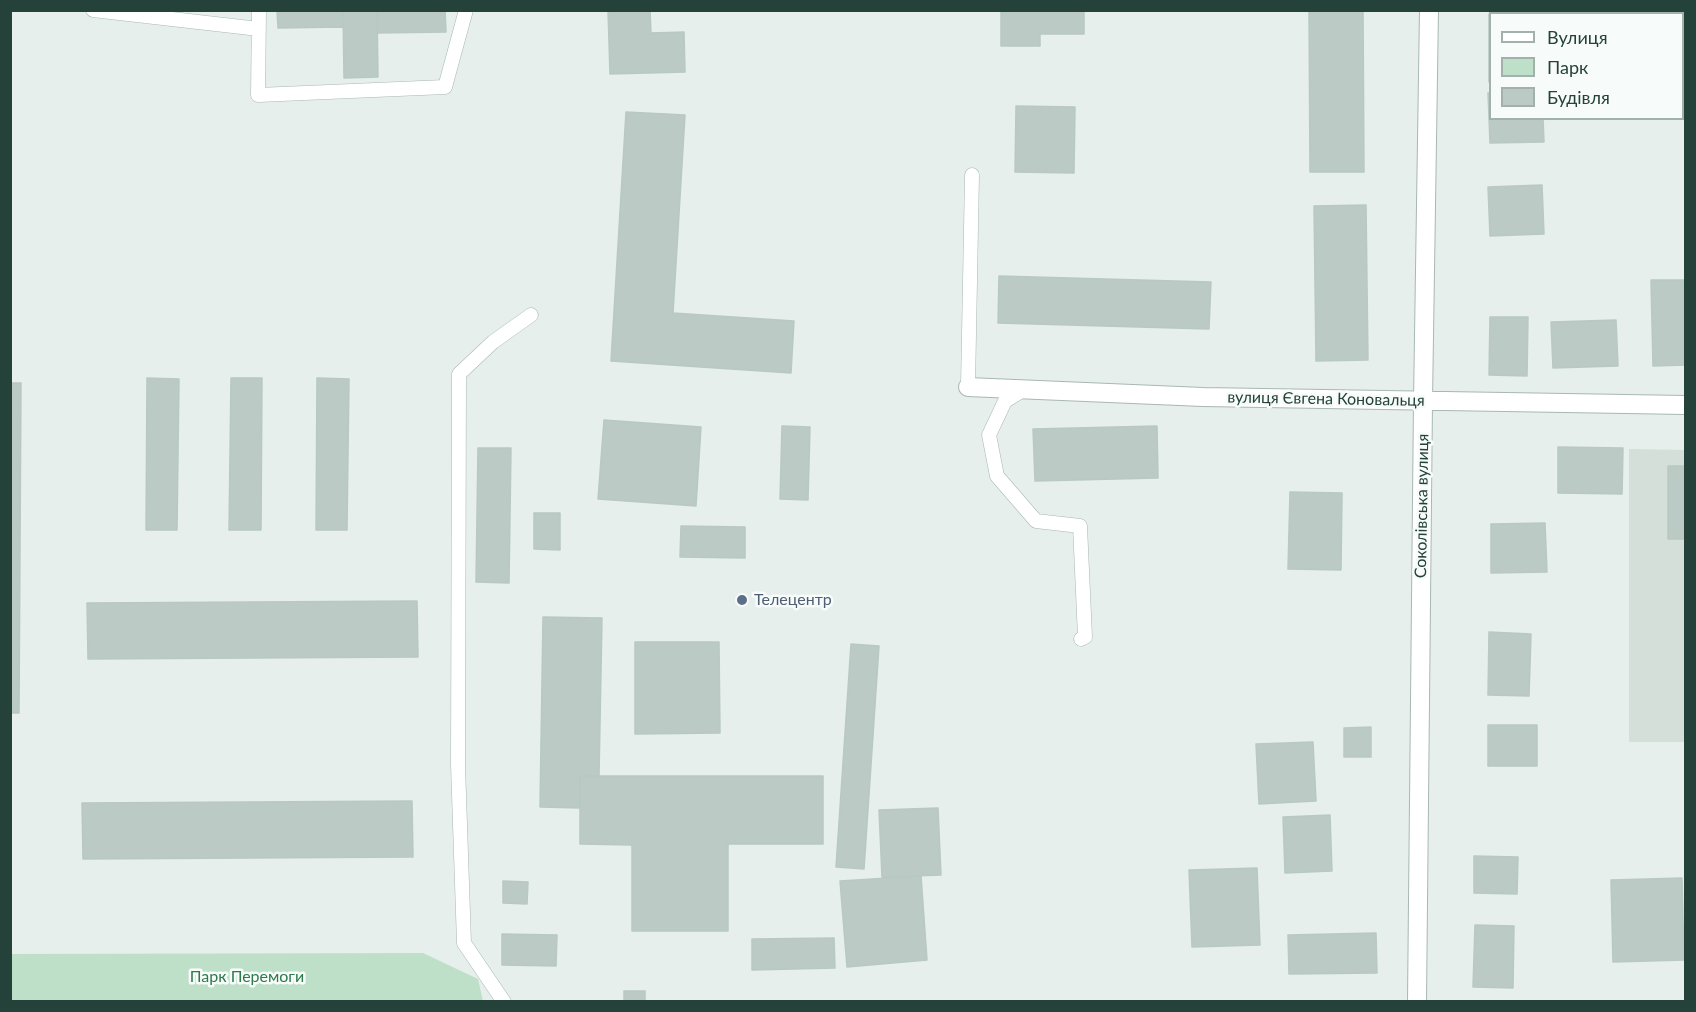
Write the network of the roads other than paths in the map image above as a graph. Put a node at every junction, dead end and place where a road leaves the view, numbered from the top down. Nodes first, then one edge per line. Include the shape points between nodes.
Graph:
1 (93, 10) edge
2 (259, 10) edge
3 (466, 10) edge
4 (1429, 10) edge
5 (259, 29) junction
6 (972, 175) dead end
7 (531, 315) dead end
8 (968, 387) joint
9 (1023, 390) junction
10 (1423, 401) junction
11 (1686, 405) edge
12 (1081, 639) dead end
13 (504, 1002) edge
14 (1417, 1002) edge

1 - 5 lane
2 - 5 lane
3 - 5 lane via 445,87 258,95
4 - 10 street, Соколівська вулиця
6 - 8 lane
7 - 13 lane via 493,342 459,374 458,765 464,943
8 - 9 street, вулиця Євгена Коновальця
9 - 10 street, вулиця Євгена Коновальця
9 - 12 lane via 1005,401 989,435 997,476 1036,521 1080,526 1084,637
10 - 11 street, вулиця Євгена Коновальця
10 - 14 street, Соколівська вулиця

